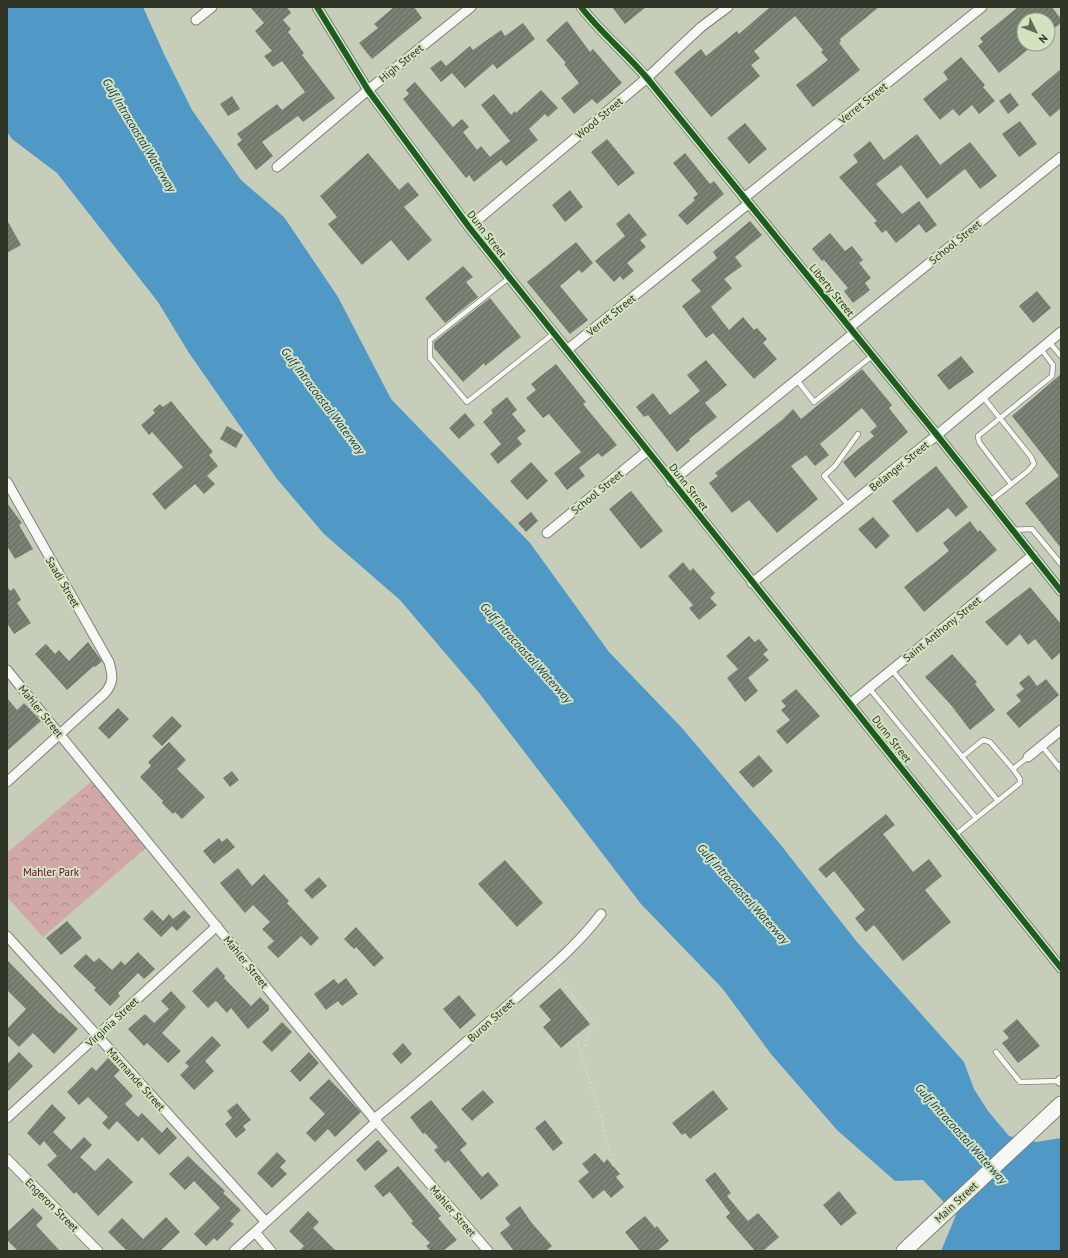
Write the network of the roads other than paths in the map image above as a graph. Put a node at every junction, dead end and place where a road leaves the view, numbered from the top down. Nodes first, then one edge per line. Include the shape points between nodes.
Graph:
1 (212, 7) edge
2 (317, 7) edge
3 (471, 7) edge
4 (581, 7) edge
5 (728, 7) edge
6 (982, 7) edge
7 (196, 20) dead end
8 (647, 78) junction
9 (368, 90) junction
10 (1061, 157) edge
11 (277, 167) dead end
12 (746, 201) junction
13 (469, 227) junction
14 (509, 278) junction
15 (852, 330) junction
16 (1061, 332) edge
17 (553, 334) junction
18 (1049, 342) junction
19 (1041, 349) junction
20 (566, 350) junction
21 (872, 356) junction
22 (1061, 356) edge
23 (797, 380) junction
24 (983, 398) junction
25 (1000, 418) junction
26 (858, 434) dead end
27 (937, 435) junction
28 (647, 451) junction
29 (7, 482) edge
30 (672, 482) junction
31 (1011, 484) junction
32 (11, 498) edge
33 (990, 501) junction
34 (849, 506) junction
35 (1013, 530) junction
36 (547, 533) dead end
37 (1033, 555) junction
38 (1061, 564) edge
39 (752, 583) junction
40 (1061, 591) edge
41 (7, 670) edge
42 (892, 670) junction
43 (869, 688) junction
44 (851, 703) junction
45 (1061, 730) edge
46 (60, 734) junction
47 (1042, 746) junction
48 (962, 757) junction
49 (1028, 757) joint
50 (1060, 766) edge
51 (1012, 769) junction
52 (7, 782) edge
53 (998, 801) junction
54 (976, 818) junction
55 (955, 835) junction
56 (601, 914) dead end
57 (217, 926) junction
58 (7, 936) edge
59 (1061, 968) edge
60 (97, 1036) junction
61 (996, 1052) dead end
62 (1060, 1080) edge
63 (1061, 1104) edge
64 (7, 1118) edge
65 (376, 1120) junction
66 (7, 1159) edge
67 (266, 1222) junction
68 (255, 1232) junction
69 (98, 1251) edge
70 (234, 1251) edge
71 (271, 1251) edge
72 (488, 1251) edge
73 (904, 1251) edge

1 - 7 street
2 - 9 street, Dunn Street
3 - 9 street, High Street
4 - 8 street, Liberty Street via 597,28 626,54
5 - 8 street, Wood Street via 700,27
6 - 12 street, Verret Street
8 - 12 street, Liberty Street
8 - 13 street, Wood Street
9 - 11 street, High Street
9 - 13 street, Dunn Street
10 - 15 street, School Street
12 - 15 street, Liberty Street
12 - 20 street, Verret Street
13 - 14 street, Dunn Street
14 - 17 street, Dunn Street
14 - 17 lane via 430,340 430,358 467,402
15 - 21 street, Liberty Street
15 - 23 street, School Street
16 - 18 street, Belanger Street
17 - 20 street, Dunn Street
18 - 19 street, Belanger Street
18 - 22 lane
19 - 24 street, Belanger Street
19 - 25 lane via 1053,365 1052,376
20 - 28 street, Dunn Street
21 - 23 lane via 814,402
21 - 27 street, Liberty Street
23 - 30 street, School Street
24 - 25 lane
24 - 27 street, Belanger Street
25 - 31 lane via 981,433 978,440
25 - 31 lane via 1034,464
26 - 34 lane via 835,466 824,476
27 - 33 street, Liberty Street
27 - 34 street, Belanger Street
28 - 30 street, Dunn Street
28 - 36 street, School Street
29 - 32 street, Saadi Street
30 - 39 street, Dunn Street
31 - 33 lane
32 - 46 street, Saadi Street via 109,662 113,676 112,683 104,694
33 - 35 street, Liberty Street
34 - 39 street, Belanger Street
35 - 37 street, Liberty Street
35 - 38 lane via 1032,529
37 - 40 street, Liberty Street
37 - 42 street, Saint Anthony Street
39 - 44 street, Dunn Street
41 - 46 street, Mahler Street
42 - 43 street, Saint Anthony Street
42 - 48 lane
43 - 44 street, Saint Anthony Street
43 - 54 lane
44 - 55 street, Dunn Street
45 - 47 street
46 - 52 street
46 - 57 street, Mahler Street
47 - 49 street
47 - 50 lane
48 - 51 lane via 980,741 987,740
48 - 53 lane
49 - 51 lane
51 - 53 lane via 1020,783
53 - 54 lane
54 - 55 lane
55 - 59 street, Dunn Street
56 - 65 street, Buron Street via 585,935 549,968
57 - 60 street, Virginia Street
57 - 65 street, Mahler Street
58 - 60 street, Marmande Street
60 - 64 street, Virginia Street
60 - 67 street, Marmande Street
61 - 62 lane via 1020,1082
63 - 73 main road, Main Street
65 - 67 street, Buron Street
65 - 72 street, Mahler Street
66 - 69 street, Engeron Street
67 - 68 street, Buron Street
68 - 70 street, Buron Street
68 - 71 street

